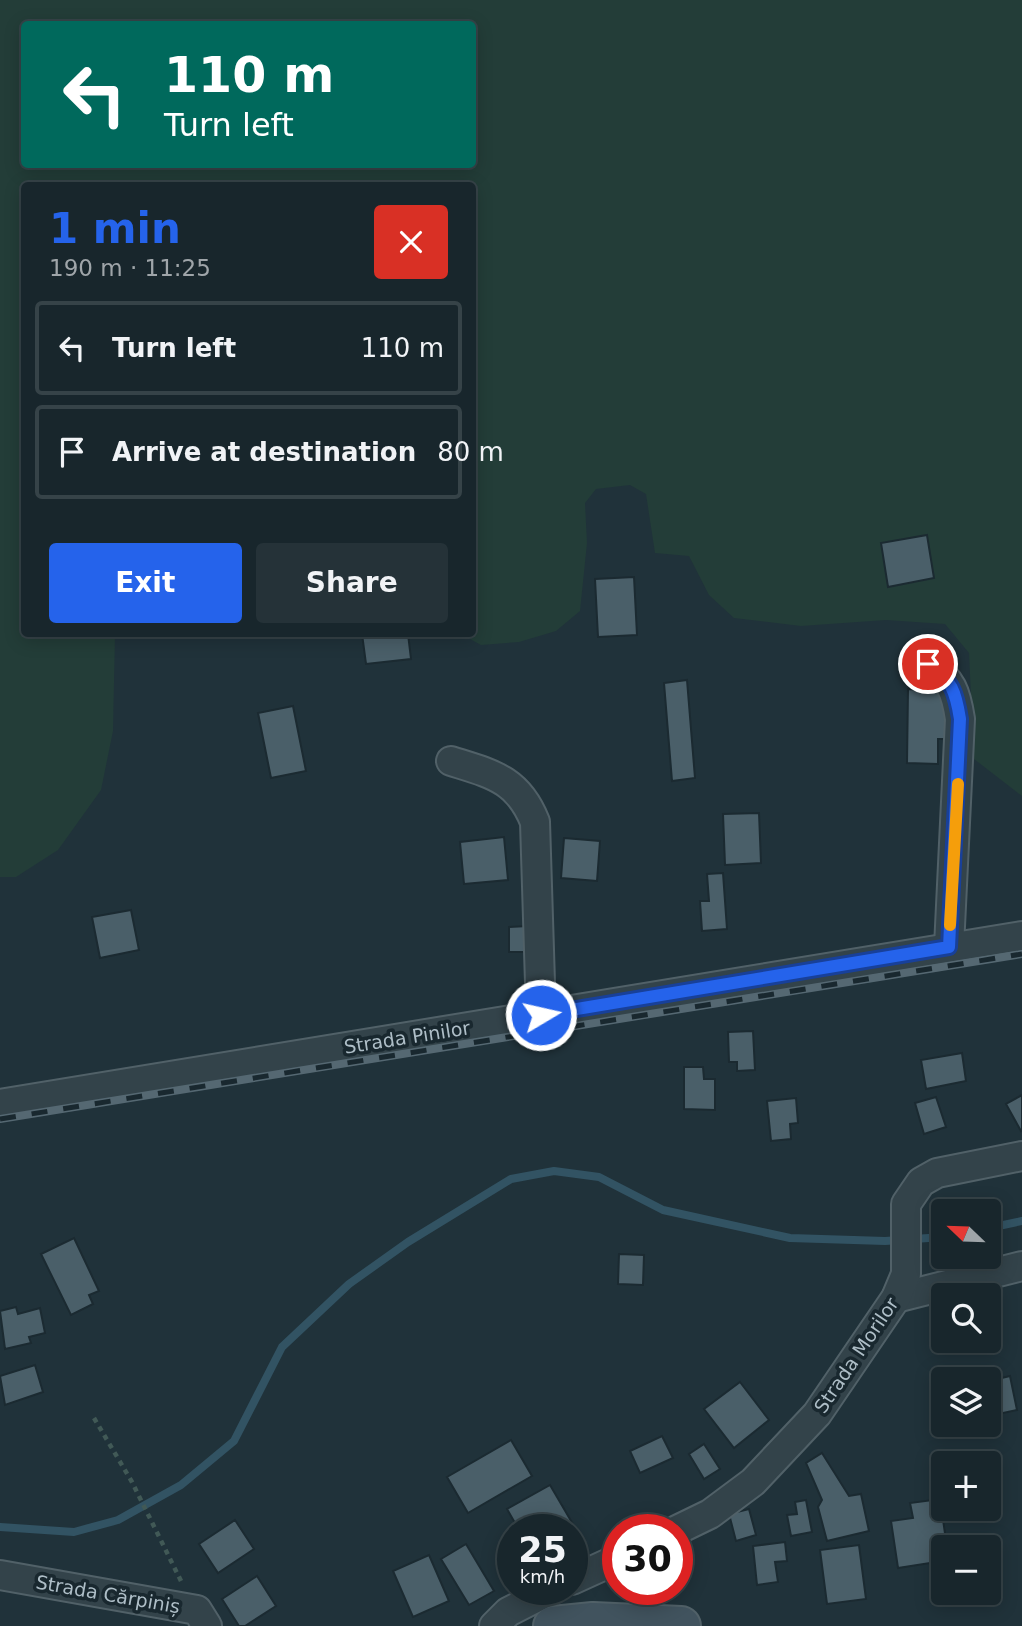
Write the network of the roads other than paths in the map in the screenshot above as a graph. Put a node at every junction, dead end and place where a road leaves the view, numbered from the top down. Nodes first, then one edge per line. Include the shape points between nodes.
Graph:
1 (928, 664) dead end
2 (451, 761) dead end
3 (1022, 936) edge
4 (949, 947) junction
5 (541, 1015) junction
6 (0, 1104) edge
7 (1022, 1156) edge
8 (1022, 1266) edge
9 (901, 1286) junction
10 (693, 1522) edge
11 (0, 1575) edge
12 (522, 1605) edge
13 (207, 1626) edge
14 (494, 1626) edge
15 (553, 1626) edge
16 (681, 1626) edge

1 - 4 street via 944,674 955,690 960,719
2 - 5 street via 492,774 514,787 528,803 535,822
3 - 4 street, Strada Pinilor
4 - 5 street, Strada Pinilor
5 - 6 street, Strada Pinilor
7 - 9 street, Strada Morilor via 937,1173 922,1182 906,1204
8 - 9 street
9 - 10 street, Strada Morilor via 798,1437 753,1482
11 - 13 street, Strada Cărpiniș via 197,1610
12 - 14 street
15 - 16 main road via 593,1622

